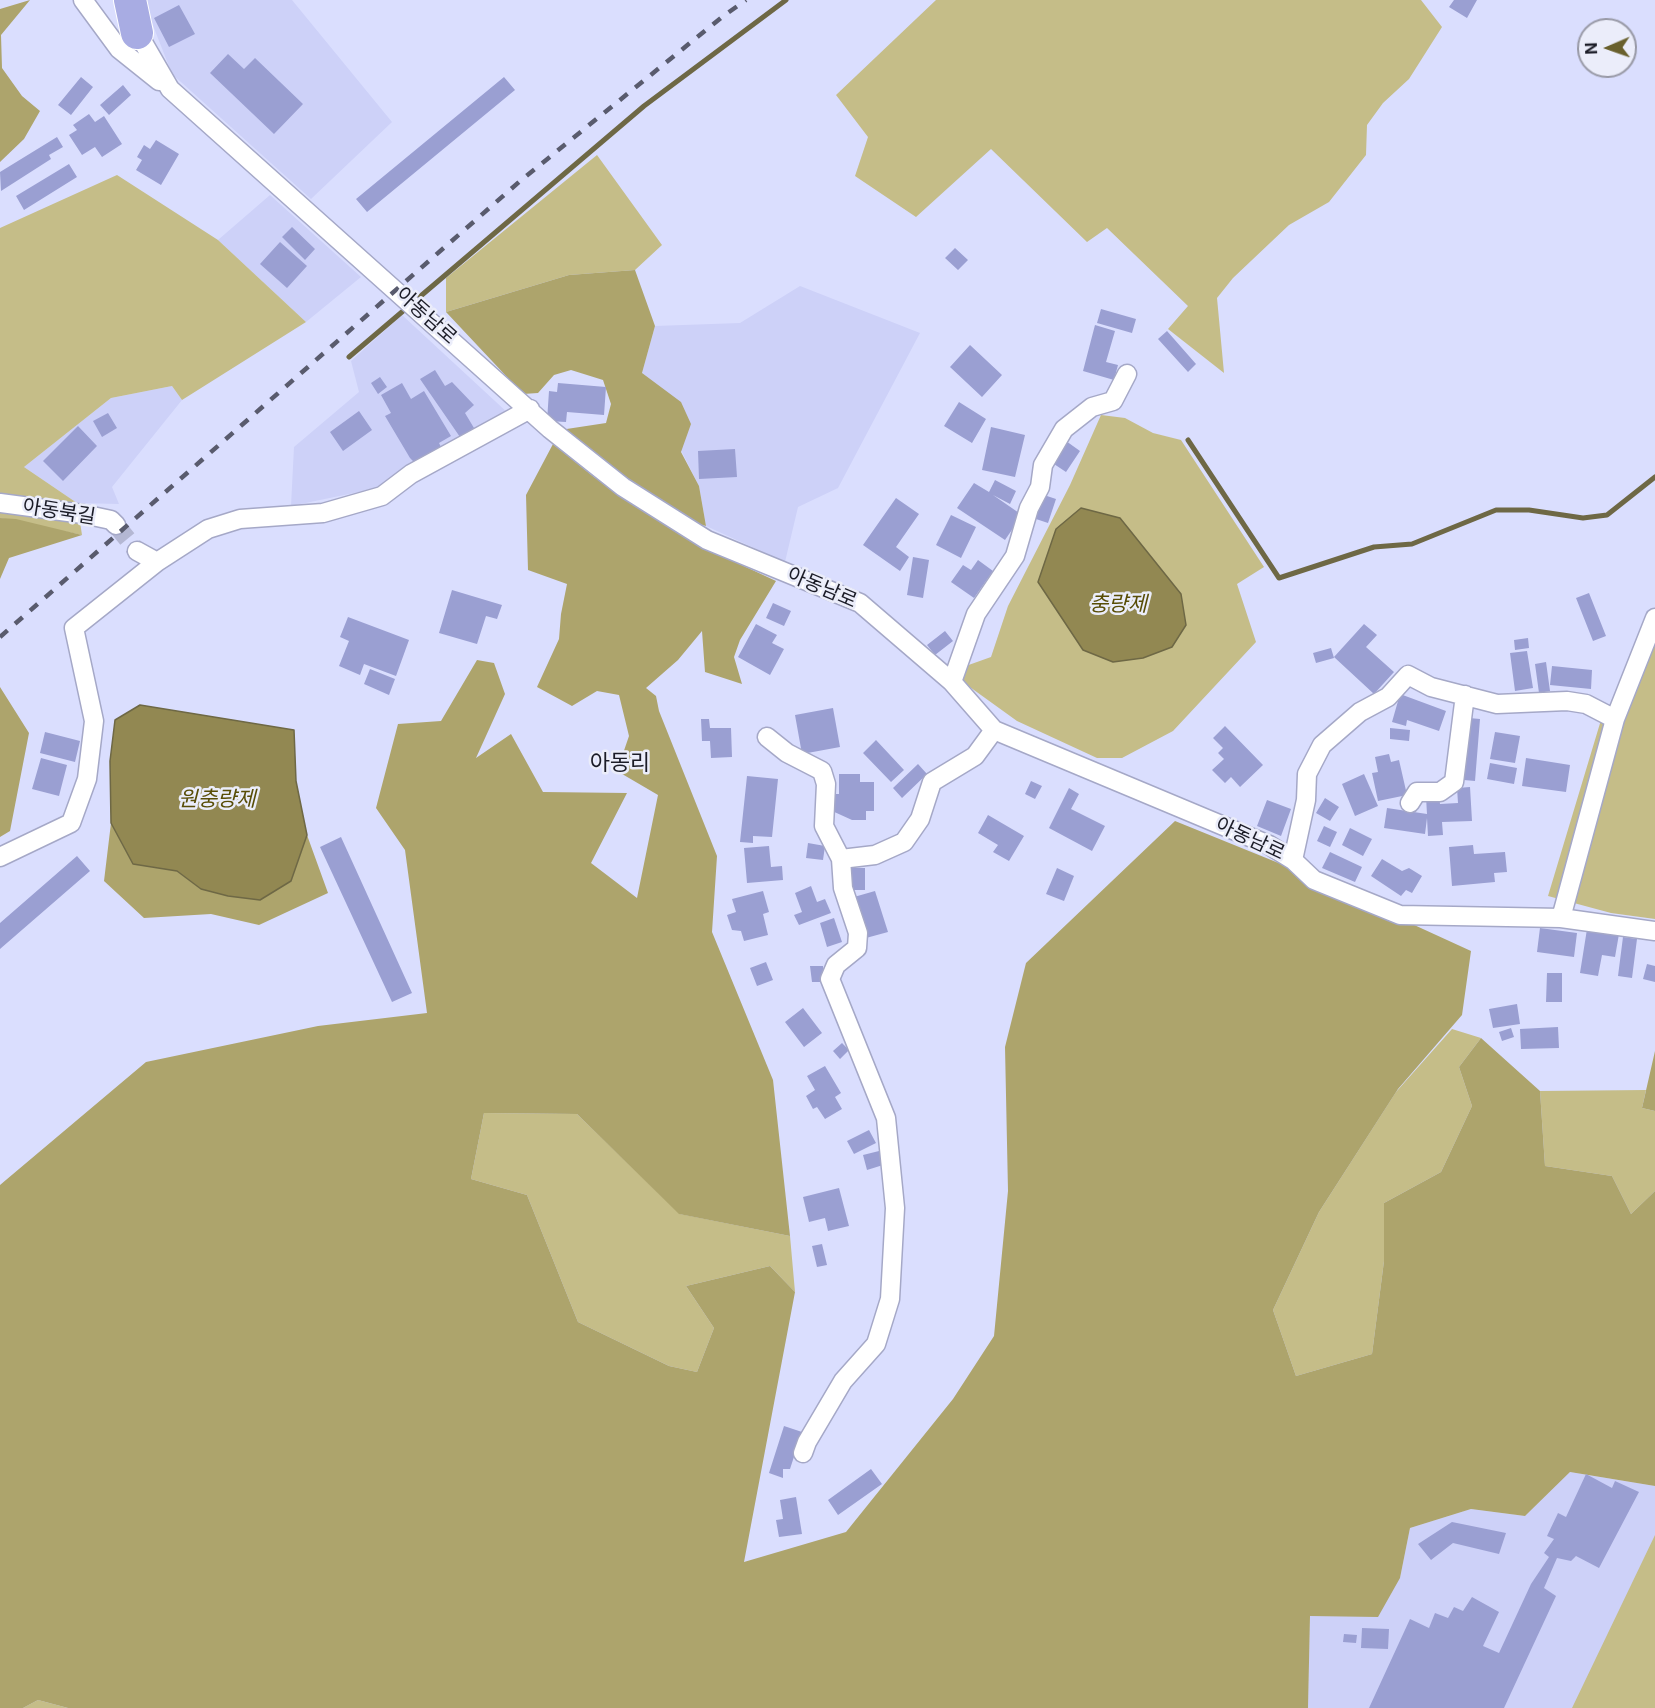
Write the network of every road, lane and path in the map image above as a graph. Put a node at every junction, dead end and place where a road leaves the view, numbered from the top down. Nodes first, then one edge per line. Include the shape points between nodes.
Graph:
1 (82, 0) edge
2 (120, 0) edge
3 (130, 0) edge
4 (137, 33) junction
5 (170, 89) junction
6 (1127, 374) dead end
7 (530, 409) junction
8 (0, 503) edge
9 (116, 525) tunnel mouth
10 (137, 551) tunnel mouth
11 (157, 562) junction
12 (1655, 618) edge
13 (952, 682) junction
14 (1465, 695) junction
15 (1615, 719) junction
16 (994, 730) junction
17 (767, 737) dead end
18 (1410, 803) dead end
19 (0, 857) edge
20 (841, 859) junction
21 (1293, 860) junction
22 (1561, 918) junction
23 (1655, 930) edge
24 (803, 1453) dead end

1 - 5 street via 119,49
2 - 4 street, 아동남로
3 - 4 highway
4 - 5 street, 아동남로
5 - 7 street, 아동남로
6 - 13 street via 1113,401 1092,407 1064,429 1043,465 1040,487 1029,508 1016,556 976,614
7 - 11 street via 411,474 382,496 322,513 240,519 208,529
7 - 13 street, 아동남로 via 622,488 707,540 860,603
8 - 9 street, 아동북길 via 83,514 111,520
10 - 11 street
11 - 19 street via 74,628 94,720 87,779 71,823
12 - 15 street
13 - 16 street, 아동남로
14 - 15 street via 1497,704 1586,704
14 - 18 street via 1454,782 1440,792 1417,792
14 - 21 street via 1431,687 1408,675 1388,697 1336,731 1322,745 1307,774 1306,800
15 - 22 street
16 - 20 street via 975,756 932,782 920,819 904,842 875,855
16 - 21 street, 아동남로 via 1269,845
17 - 20 street via 787,753 822,771 826,784 824,826
20 - 24 street via 843,888 858,933 858,948 836,965 830,979 886,1118 895,1208 891,1299 876,1344 843,1381
21 - 22 street, 아동남로 via 1314,880 1401,915
22 - 23 street, 아동남로

